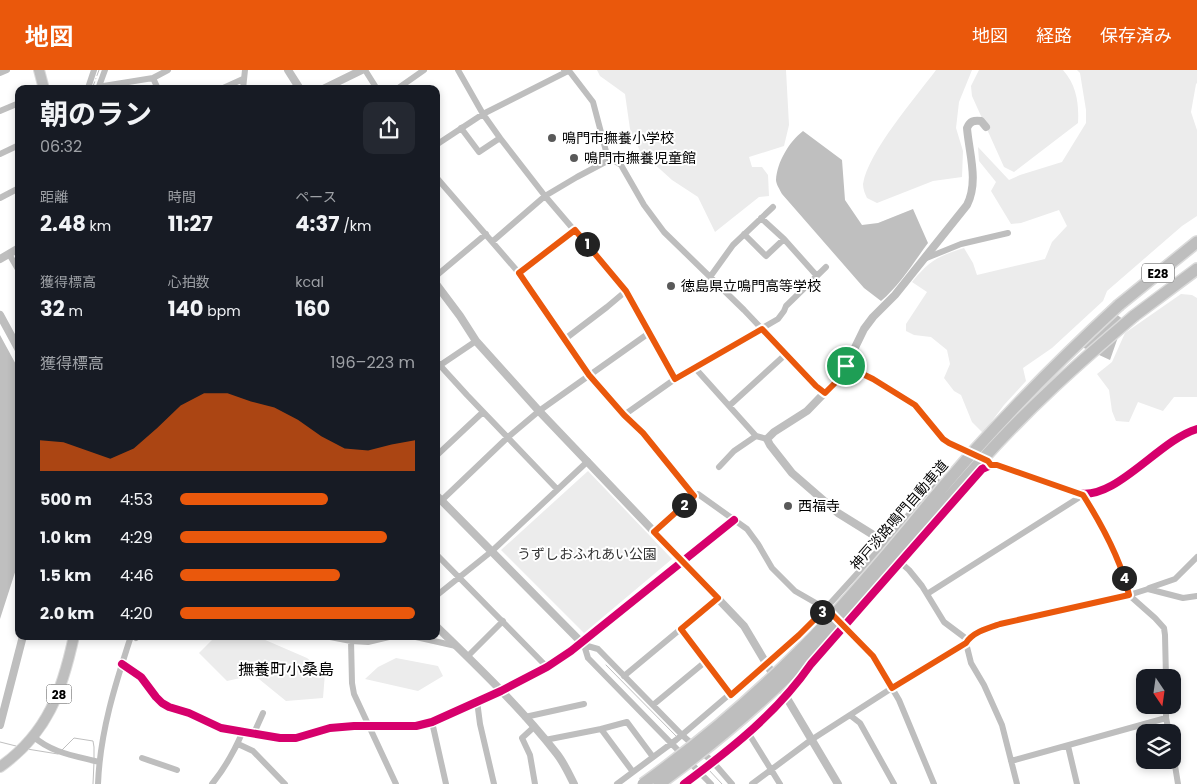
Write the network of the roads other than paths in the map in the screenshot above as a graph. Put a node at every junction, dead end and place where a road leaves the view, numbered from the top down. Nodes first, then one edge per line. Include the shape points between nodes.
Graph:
1 (7, 70) edge
2 (39, 70) edge
3 (94, 70) edge
4 (105, 70) edge
5 (168, 70) edge
6 (245, 70) edge
7 (288, 70) edge
8 (363, 70) edge
9 (424, 70) edge
10 (458, 70) edge
11 (565, 71) edge
12 (0, 73) edge
13 (153, 78) junction
14 (243, 79) junction
15 (43, 85) edge
16 (88, 85) edge
17 (99, 85) edge
18 (114, 85) edge
19 (156, 85) edge
20 (230, 85) edge
21 (243, 85) edge
22 (297, 85) edge
23 (331, 85) edge
24 (374, 85) edge
25 (403, 85) edge
26 (15, 105) edge
27 (0, 111) edge
28 (483, 114) junction
29 (986, 127) dead end
30 (461, 128) junction
31 (500, 138) junction
32 (440, 142) edge
33 (15, 147) edge
34 (0, 154) edge
35 (611, 159) junction
36 (440, 182) edge
37 (15, 190) edge
38 (545, 196) junction
39 (0, 198) edge
40 (773, 207) dead end
41 (761, 218) junction
42 (575, 230) junction
43 (1008, 233) dead end
44 (486, 234) junction
45 (744, 234) junction
46 (784, 239) junction
47 (493, 241) junction
48 (1197, 242) edge
49 (15, 250) edge
50 (9, 254) junction
51 (0, 258) edge
52 (924, 259) junction
53 (15, 264) edge
54 (826, 267) dead end
55 (1197, 269) edge
56 (440, 273) edge
57 (519, 273) junction
58 (817, 276) junction
59 (710, 277) junction
60 (440, 289) edge
61 (626, 291) junction
62 (0, 315) edge
63 (762, 329) junction
64 (649, 333) junction
65 (15, 336) edge
66 (564, 338) junction
67 (476, 341) junction
68 (786, 354) junction
69 (440, 364) edge
70 (846, 366) junction
71 (440, 367) edge
72 (695, 368) junction
73 (589, 375) junction
74 (675, 379) junction
75 (825, 393) junction
76 (730, 406) junction
77 (539, 411) junction
78 (483, 412) junction
79 (624, 415) junction
80 (1197, 429) edge
81 (756, 436) junction
82 (507, 438) junction
83 (767, 439) junction
84 (440, 452) edge
85 (588, 461) junction
86 (991, 465) junction
87 (719, 467) dead end
88 (937, 481) dead end
89 (557, 489) junction
90 (1083, 495) junction
91 (694, 496) junction
92 (440, 498) edge
93 (440, 502) edge
94 (734, 520) junction
95 (654, 532) junction
96 (884, 544) junction
97 (492, 551) junction
98 (1197, 557) edge
99 (440, 558) edge
100 (683, 561) junction
101 (901, 563) junction
102 (459, 577) junction
103 (1148, 589) junction
104 (440, 593) edge
105 (927, 594) junction
106 (1129, 595) junction
107 (1197, 596) edge
108 (718, 598) junction
109 (826, 608) junction
110 (503, 621) junction
111 (846, 627) junction
112 (681, 629) junction
113 (440, 630) edge
114 (22, 640) edge
115 (73, 640) edge
116 (134, 640) edge
117 (376, 640) edge
118 (424, 640) edge
119 (351, 641) joint
120 (967, 642) junction
121 (583, 644) junction
122 (456, 646) junction
123 (468, 656) junction
124 (704, 662) junction
125 (766, 663) junction
126 (122, 664) junction
127 (547, 667) junction
128 (1166, 669) edge
129 (624, 676) junction
130 (892, 688) junction
131 (501, 691) junction
132 (731, 695) junction
133 (786, 696) junction
134 (478, 701) junction
135 (584, 704) dead end
136 (652, 705) junction
137 (264, 713) dead end
138 (1166, 714) edge
139 (850, 716) junction
140 (525, 717) junction
141 (1166, 718) junction
142 (432, 722) junction
143 (1167, 724) edge
144 (0, 725) edge
145 (369, 727) junction
146 (534, 727) junction
147 (601, 729) junction
148 (243, 731) junction
149 (254, 733) junction
150 (749, 734) junction
151 (34, 736) junction
152 (677, 739) junction
153 (545, 740) junction
154 (811, 740) junction
155 (238, 744) junction
156 (1068, 746) junction
157 (653, 757) junction
158 (142, 758) dead end
159 (1011, 761) junction
160 (99, 762) junction
161 (3, 764) edge
162 (707, 767) junction
163 (770, 769) junction
164 (1176, 769) edge
165 (0, 770) edge
166 (177, 770) dead end
167 (633, 772) junction
168 (98, 784) edge
169 (212, 784) edge
170 (285, 784) edge
171 (396, 784) edge
172 (446, 784) edge
173 (494, 784) edge
174 (535, 784) edge
175 (574, 784) edge
176 (617, 784) edge
177 (643, 784) edge
178 (659, 784) edge
179 (684, 784) edge
180 (711, 784) edge
181 (732, 784) edge
182 (752, 784) edge
183 (780, 784) edge
184 (838, 784) edge
185 (894, 784) edge
186 (934, 784) edge
187 (1017, 784) edge
188 (1077, 784) edge
189 (1178, 784) edge

1 - 12 street
2 - 15 highway
3 - 16 street
4 - 17 street
5 - 13 street
6 - 14 street
7 - 22 street
8 - 23 street
8 - 24 street
9 - 25 street
10 - 28 street
11 - 28 street
11 - 35 street via 570,72 593,102 607,155
13 - 18 street
13 - 19 street
14 - 20 street
14 - 21 street
26 - 27 street
28 - 30 street
28 - 31 street
29 - 52 street via 975,120 967,128 973,174 972,195
30 - 31 street via 479,152
30 - 32 street
31 - 38 street
33 - 34 street
35 - 38 street
35 - 59 street via 621,165 664,232
36 - 44 street
37 - 39 street
38 - 42 street
38 - 47 street
40 - 41 street
41 - 45 street
41 - 46 street
42 - 57 street
42 - 61 street
43 - 52 street via 961,244
44 - 47 street
44 - 56 street
45 - 46 street via 766,256
45 - 59 street
46 - 58 street
47 - 57 street
48 - 177 highway, 神戸淡路鳴門自動車道 / E28, bridge via 1119,305 1065,355 974,451 828,622 781,670 699,741
49 - 50 street
50 - 51 street
50 - 53 street
52 - 70 street via 868,323
54 - 58 street
55 - 178 highway, 神戸淡路鳴門自動車道 / E28, bridge via 1134,316 1038,402 787,677 746,715
57 - 66 street
58 - 63 street via 786,306 778,319
59 - 63 street
60 - 67 street
61 - 64 street
61 - 66 street
62 - 65 street
63 - 68 street
63 - 72 street
64 - 73 street
64 - 74 street
66 - 73 street
67 - 69 street
67 - 77 street
68 - 75 street
68 - 76 street
70 - 75 street
70 - 86 street via 915,405 943,439
71 - 78 street
72 - 74 street
72 - 76 street
73 - 77 street
73 - 79 street
74 - 79 street
75 - 83 street via 807,411
76 - 81 street
77 - 82 street
77 - 85 street
78 - 82 street
78 - 84 street
79 - 91 street via 643,433
80 - 90 street via 1177,437 1116,483
81 - 83 street
81 - 87 street via 734,451
82 - 89 street
82 - 92 street
83 - 96 street via 792,473 838,513
85 - 89 street
85 - 95 street
86 - 90 street
86 - 101 street via 982,469
88 - 96 street
89 - 97 street
90 - 105 street
90 - 106 street via 1106,533
91 - 94 street via 698,494
91 - 95 street
93 - 97 street
94 - 100 street
94 - 109 street via 747,529 772,568 795,591
95 - 100 street
96 - 101 street
96 - 109 street
97 - 102 street
97 - 121 street
98 - 103 street via 1175,579
99 - 102 street
100 - 108 street
100 - 121 street
101 - 105 street
101 - 111 street
102 - 104 street
102 - 110 street
103 - 106 street
103 - 107 street via 1183,598
105 - 120 street via 944,622
106 - 120 street via 1000,624 983,629
106 - 128 street via 1164,628
108 - 112 street
108 - 125 street via 744,626
109 - 111 street
109 - 125 street
110 - 123 street
110 - 127 street
111 - 130 street via 873,656
111 - 133 street
112 - 124 street
112 - 129 street
113 - 122 street
114 - 144 street
115 - 151 highway, 28 via 58,697
116 - 126 street
117 - 119 street
118 - 122 street
119 - 145 street via 354,694
120 - 130 street
120 - 159 street via 971,663 1002,725
121 - 127 street
121 - 129 street via 598,649
121 - 152 street via 588,658
122 - 123 street
123 - 131 street
124 - 132 street
124 - 136 street
125 - 132 street
125 - 133 street
126 - 148 street via 141,677 162,703 221,728
126 - 160 street via 106,720
127 - 131 street
129 - 136 street
130 - 139 street
130 - 186 street
131 - 134 street
131 - 140 street
132 - 152 street
133 - 150 street
133 - 154 street
134 - 142 street
134 - 173 street
135 - 140 street
136 - 152 street
137 - 149 street
138 - 141 street
139 - 154 street
139 - 185 street via 860,723
140 - 146 street
141 - 143 street
141 - 156 street
142 - 145 street via 416,726
142 - 172 street
145 - 149 street via 330,728 296,738
145 - 171 street
146 - 153 street
146 - 174 street via 522,738 530,755
147 - 153 street
147 - 157 street via 627,722
147 - 167 street
148 - 149 street
148 - 155 street
150 - 162 street
150 - 163 street
151 - 160 street via 65,754
151 - 161 highway, 28
152 - 157 street
152 - 162 street
152 - 162 street
153 - 175 street
154 - 163 street
154 - 184 street
155 - 169 street
155 - 170 street via 252,751
156 - 159 street
156 - 188 street
157 - 167 street
158 - 166 street
159 - 187 street
160 - 168 street
161 - 165 street
162 - 179 street
162 - 180 street
162 - 181 street
163 - 182 street
163 - 183 street
164 - 189 street
167 - 176 street

